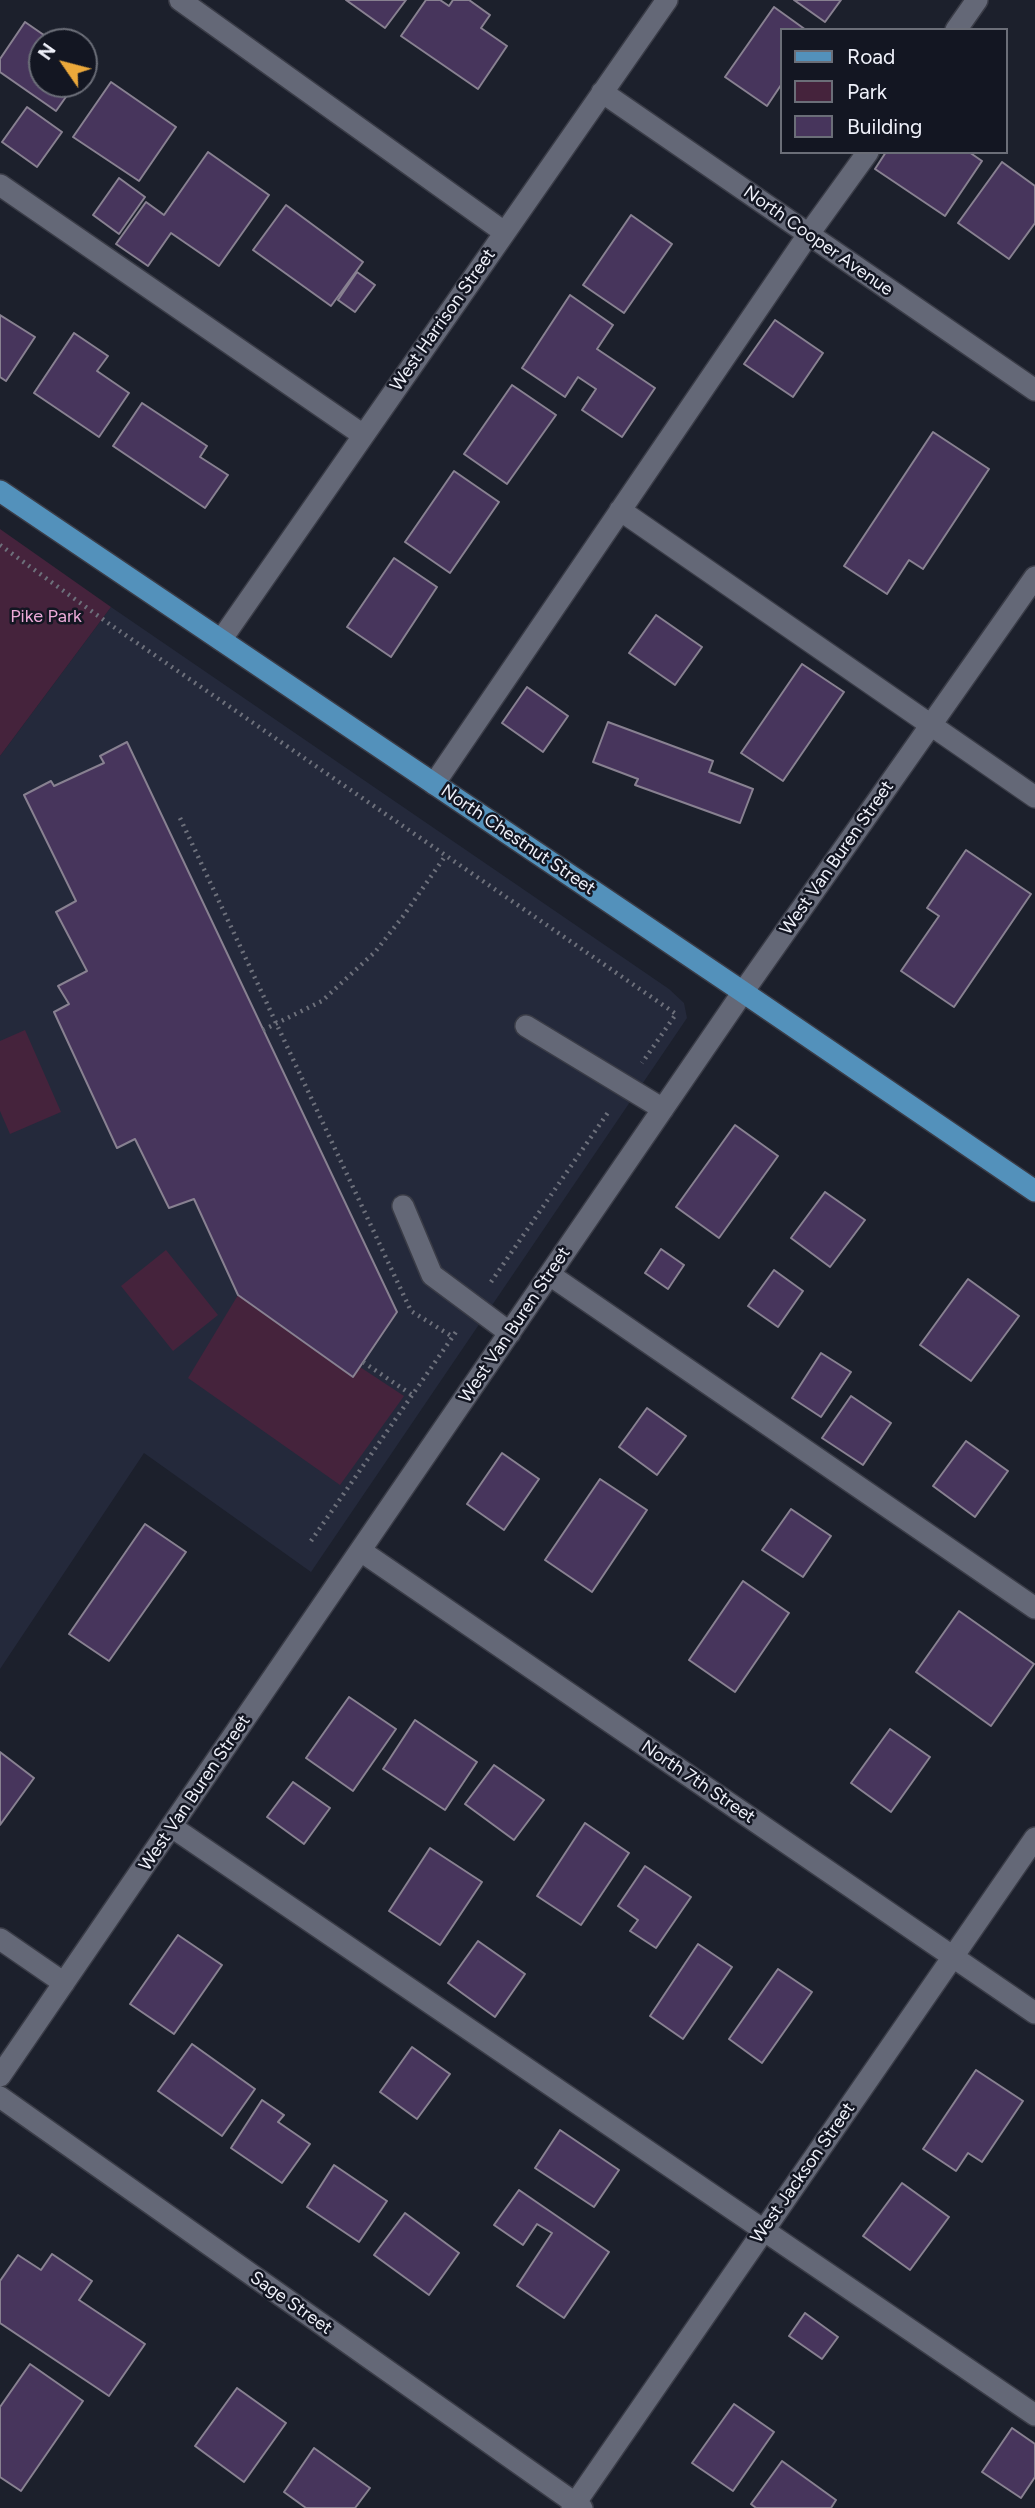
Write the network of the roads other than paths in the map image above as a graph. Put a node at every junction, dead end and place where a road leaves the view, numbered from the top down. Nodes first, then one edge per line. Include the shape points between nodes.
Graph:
1 (180, 0) edge
2 (667, 0) edge
3 (977, 0) edge
4 (957, 28) edge
5 (602, 92) junction
6 (867, 154) edge
7 (0, 185) edge
8 (504, 232) junction
9 (808, 235) junction
10 (1035, 390) edge
11 (363, 435) junction
12 (0, 491) edge
13 (620, 510) junction
14 (1035, 577) edge
15 (221, 640) junction
16 (932, 725) junction
17 (434, 784) junction
18 (1035, 797) edge
19 (743, 992) junction
20 (526, 1026) dead end
21 (663, 1109) junction
22 (1035, 1191) edge
23 (403, 1206) dead end
24 (550, 1275) junction
25 (510, 1333) junction
26 (361, 1550) junction
27 (1035, 1608) edge
28 (172, 1827) junction
29 (1035, 1838) edge
30 (0, 1939) edge
31 (953, 1956) junction
32 (64, 1983) junction
33 (1035, 2013) edge
34 (0, 2076) edge
35 (0, 2097) edge
36 (764, 2229) junction
37 (1035, 2415) edge
38 (576, 2506) edge

1 - 8 street
2 - 5 street, West Harrison Street
3 - 4 street
5 - 8 street, West Harrison Street
5 - 9 street, North Cooper Avenue
6 - 9 street
7 - 11 street
8 - 11 street, West Harrison Street
9 - 10 street, North Cooper Avenue
9 - 13 street
11 - 15 street, West Harrison Street
12 - 15 main road, North Chestnut Street
13 - 16 street
13 - 17 street
14 - 16 street, West Van Buren Street
15 - 17 main road, North Chestnut Street
16 - 18 street
16 - 19 street, West Van Buren Street
17 - 19 main road, North Chestnut Street
19 - 21 street, West Van Buren Street
19 - 22 main road, North Chestnut Street
20 - 21 street
21 - 24 street, West Van Buren Street
23 - 25 street via 432,1275
24 - 25 street, West Van Buren Street
24 - 27 street
25 - 26 street, West Van Buren Street
26 - 28 street, West Van Buren Street
26 - 31 street, North 7th Street
28 - 32 street, West Van Buren Street
28 - 36 street
29 - 31 street, West Jackson Street
30 - 32 street
31 - 33 street, North 7th Street
31 - 36 street, West Jackson Street
32 - 34 street, West Van Buren Street
35 - 38 street, Sage Street
36 - 37 street
36 - 38 street, West Jackson Street

